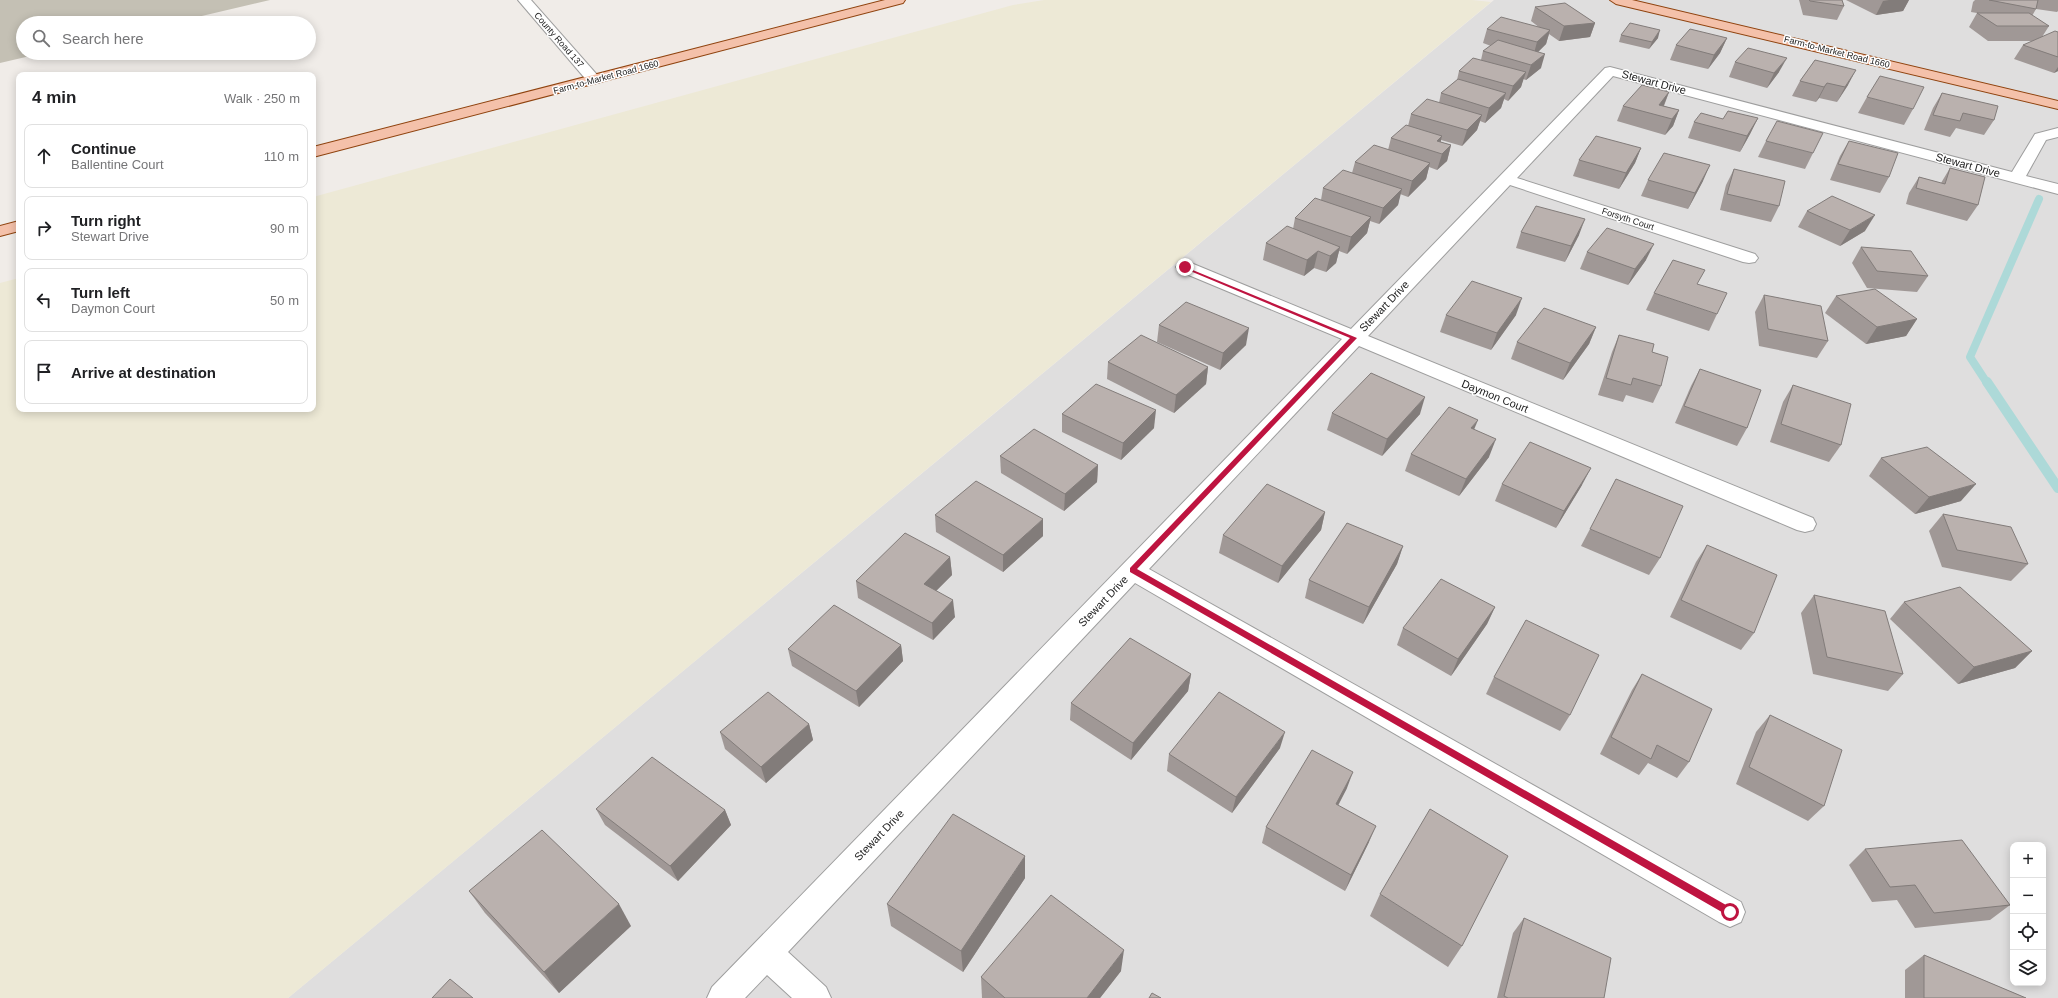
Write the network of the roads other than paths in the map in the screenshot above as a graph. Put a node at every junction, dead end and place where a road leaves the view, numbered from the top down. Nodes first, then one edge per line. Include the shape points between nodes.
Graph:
1 (524, 0) edge
2 (899, 0) edge
3 (1616, 0) edge
4 (594, 80) junction
5 (2058, 105) edge
6 (2058, 132) edge
7 (316, 151) edge
8 (2017, 178) junction
9 (1506, 179) junction
10 (2058, 189) edge
11 (16, 227) edge
12 (0, 231) edge
13 (1749, 258) dead end
14 (1185, 267) dead end
15 (1354, 338) junction
16 (1806, 524) dead end
17 (1132, 570) junction
18 (1730, 912) dead end
19 (766, 953) junction
20 (723, 998) edge
21 (815, 998) edge

1 - 4 street, County Road 137
2 - 4 main road, Farm-to-Market Road 1660
3 - 5 main road, Farm-to-Market Road 1660
4 - 7 main road, Farm-to-Market Road 1660
6 - 8 street via 2040,137
8 - 9 street, Stewart Drive via 1610,71
8 - 10 street, Stewart Drive
9 - 13 street, Forsyth Court
9 - 15 street, Stewart Drive
11 - 12 main road
14 - 15 street, Daymon Court
15 - 16 street, Daymon Court
15 - 17 street, Stewart Drive
17 - 18 street
17 - 19 street, Stewart Drive
19 - 20 street, Stewart Drive
19 - 21 street

